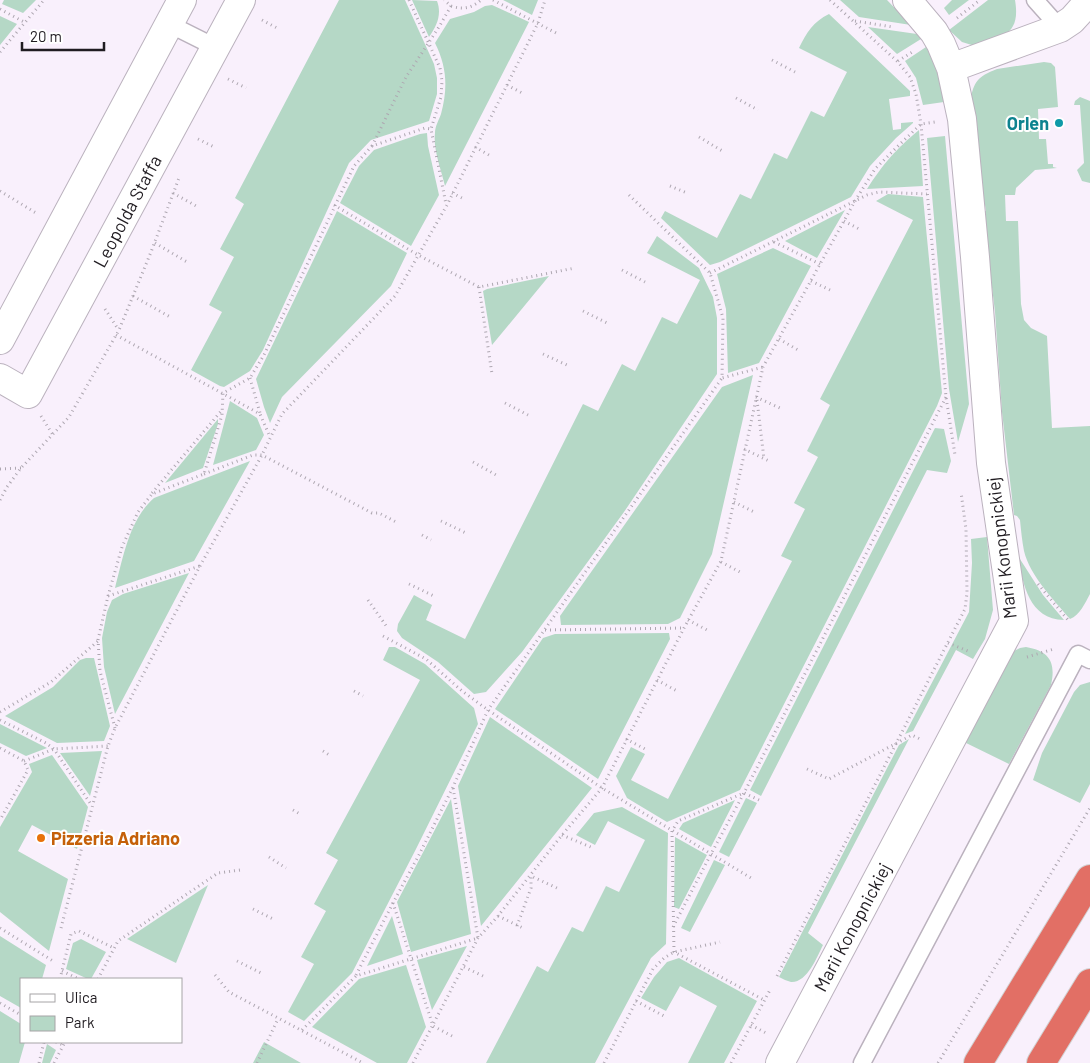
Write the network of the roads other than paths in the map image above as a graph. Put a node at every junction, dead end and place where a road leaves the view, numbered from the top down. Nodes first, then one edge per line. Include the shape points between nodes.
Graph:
1 (182, 0) edge
2 (907, 0) edge
3 (1035, 0) edge
4 (1090, 0) edge
5 (252, 6) edge
6 (169, 24) junction
7 (1060, 28) junction
8 (215, 47) junction
9 (951, 68) junction
10 (0, 340) edge
11 (0, 378) edge
12 (1090, 660) edge
13 (1090, 879) edge
14 (1090, 983) edge
15 (780, 1063) edge
16 (862, 1063) edge
17 (978, 1063) edge
18 (1041, 1063) edge

1 - 6 street
2 - 9 street, Marii Konopnickiej via 934,32
3 - 7 lane
4 - 7 street
5 - 8 street, Leopolda Staffa
6 - 8 lane
6 - 10 street
7 - 9 street
8 - 11 street, Leopolda Staffa via 28,394
9 - 15 street, Marii Konopnickiej via 962,119 992,463 1014,622
12 - 16 lane via 1078,654
13 - 17 highway
14 - 18 highway

